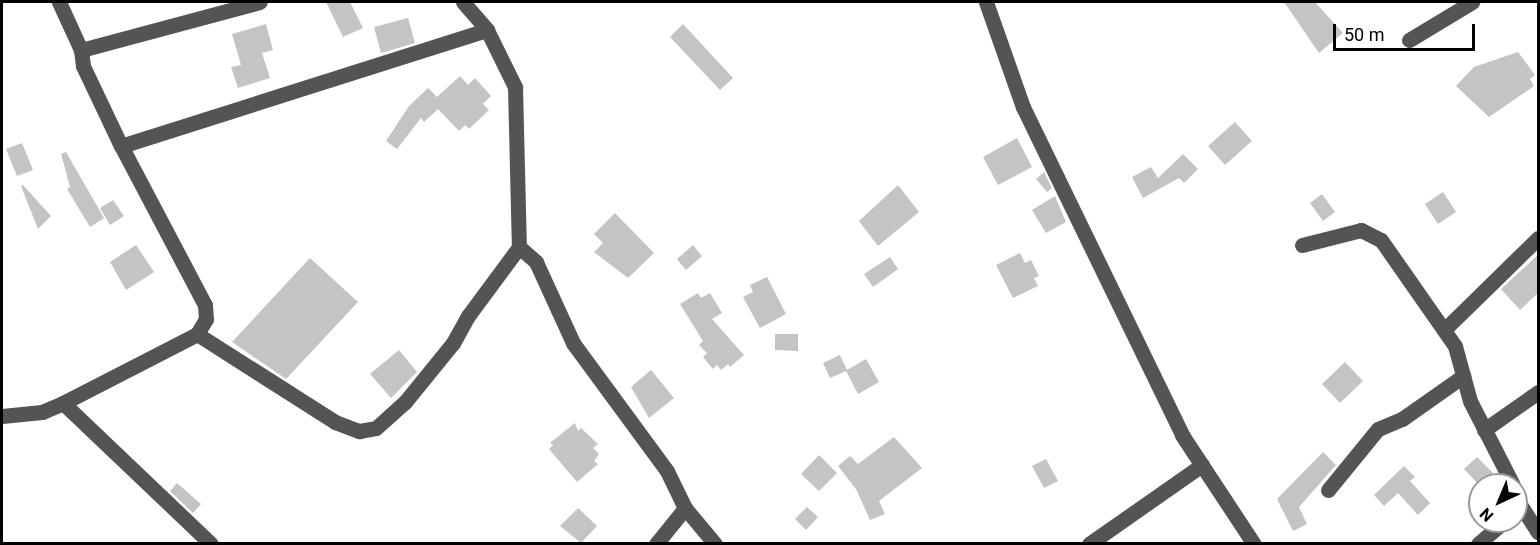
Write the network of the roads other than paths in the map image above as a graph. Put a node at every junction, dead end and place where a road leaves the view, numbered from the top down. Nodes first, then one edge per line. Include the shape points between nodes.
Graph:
1 (59, 2) edge
2 (260, 2) edge
3 (463, 2) edge
4 (986, 2) edge
5 (1472, 2) edge
6 (487, 30) junction
7 (1409, 40) dead end
8 (81, 50) junction
9 (121, 147) junction
10 (1537, 242) edge
11 (1302, 245) dead end
12 (519, 247) junction
13 (1445, 329) junction
14 (197, 334) junction
15 (1463, 376) junction
16 (1539, 392) edge
17 (63, 403) junction
18 (2, 416) edge
19 (1484, 430) junction
20 (1202, 465) junction
21 (1507, 473) edge
22 (1328, 490) dead end
23 (685, 508) junction
24 (1528, 517) edge
25 (1539, 532) edge
26 (1490, 533) edge
27 (211, 543) edge
28 (656, 543) edge
29 (714, 543) edge
30 (1089, 543) edge
31 (1254, 543) edge
32 (1478, 543) edge

1 - 8 street
2 - 8 street
3 - 6 street
4 - 20 street via 1023,107 1182,435
5 - 7 street
6 - 9 street
6 - 12 street via 515,87
8 - 9 street via 83,66
9 - 14 street via 205,305 206,319
10 - 13 street
11 - 13 street via 1361,230 1381,240
12 - 14 street via 453,343 405,402 376,428 359,430 335,422
12 - 23 street via 536,262 573,343 667,471
13 - 15 street via 1455,346
14 - 17 street
15 - 19 street
15 - 22 street via 1402,419 1378,429
16 - 19 street
17 - 18 street via 42,412
17 - 27 street
19 - 21 street
20 - 30 street
20 - 31 street
23 - 28 street
23 - 29 street
24 - 25 street
26 - 32 street

